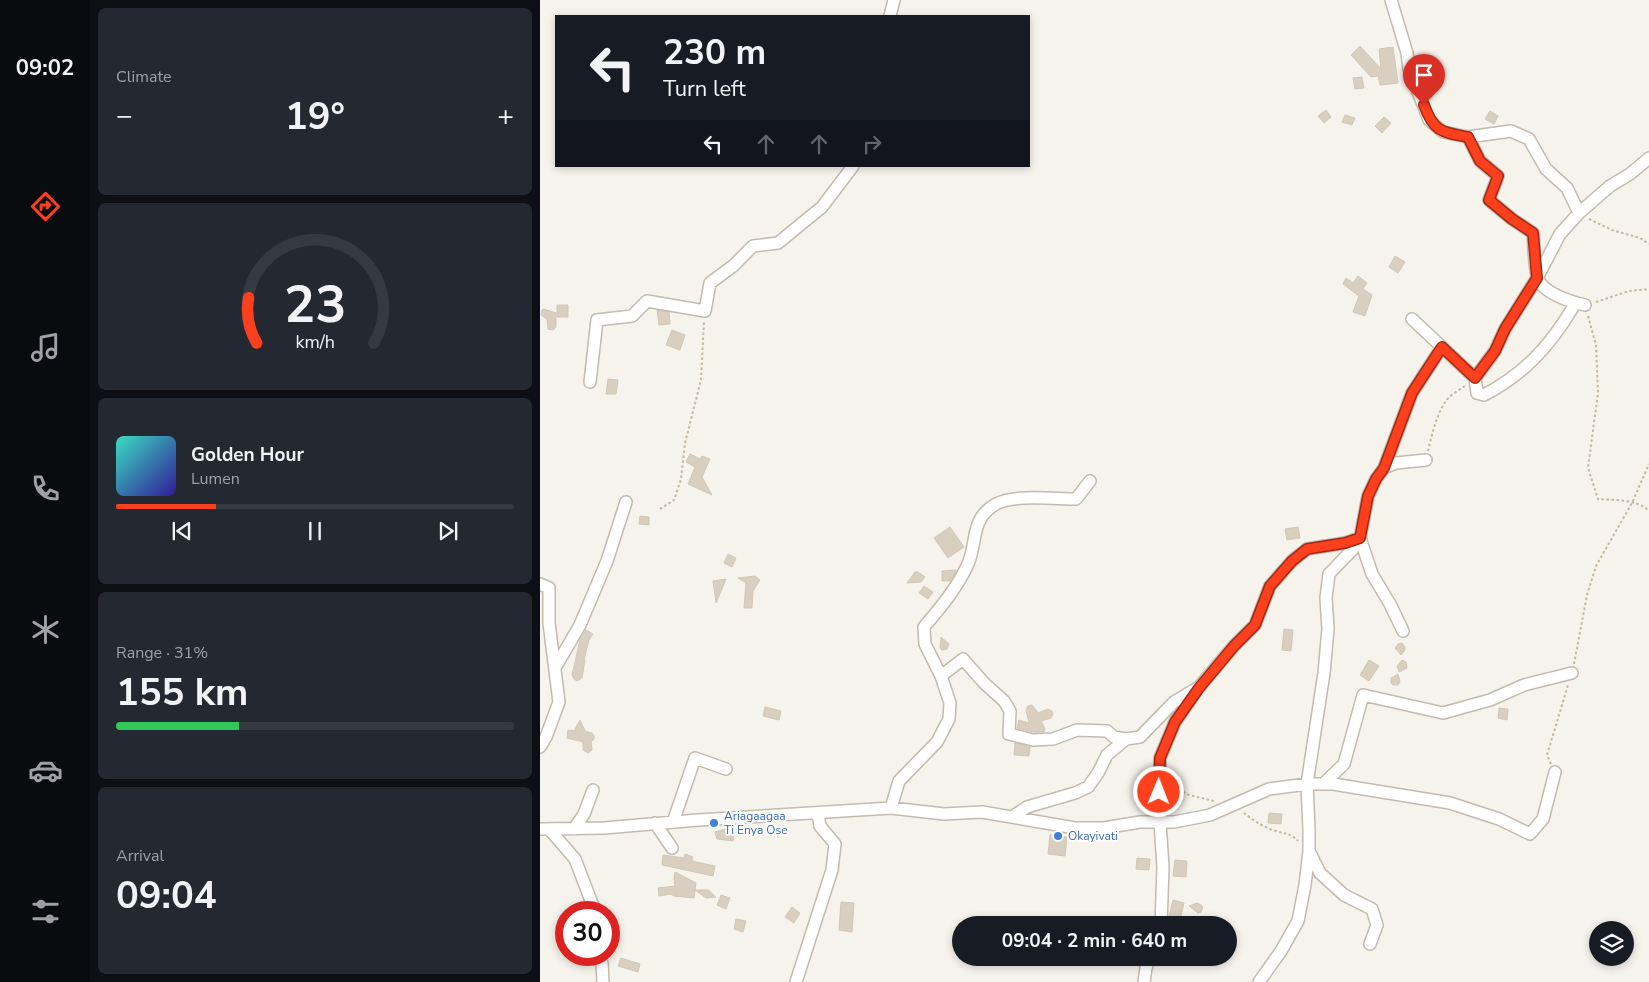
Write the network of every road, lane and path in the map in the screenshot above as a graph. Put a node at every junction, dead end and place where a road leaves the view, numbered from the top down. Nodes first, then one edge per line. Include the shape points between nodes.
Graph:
1 (894, 0) edge
2 (1391, 0) edge
3 (890, 15) edge
4 (1468, 137) junction
5 (1649, 158) edge
6 (852, 167) edge
7 (1579, 212) junction
8 (1649, 244) edge
9 (1537, 278) junction
10 (1649, 289) edge
11 (1585, 305) joint
12 (1572, 309) joint
13 (705, 311) junction
14 (1412, 319) dead end
15 (1442, 347) junction
16 (1475, 378) junction
17 (590, 382) dead end
18 (1426, 460) joint
19 (1649, 464) edge
20 (1384, 468) junction
21 (1090, 481) dead end
22 (626, 502) dead end
23 (1632, 503) junction
24 (660, 509) dead end
25 (1649, 510) edge
26 (1360, 538) junction
27 (540, 584) edge
28 (1403, 631) dead end
29 (555, 668) junction
30 (1572, 673) junction
31 (941, 676) junction
32 (1199, 688) junction
33 (1126, 739) junction
34 (540, 747) edge
35 (726, 769) dead end
36 (1555, 772) joint
37 (1307, 784) junction
38 (1323, 784) junction
39 (593, 790) dead end
40 (891, 808) junction
41 (818, 814) junction
42 (1012, 817) junction
43 (673, 822) junction
44 (1160, 822) junction
45 (655, 824) junction
46 (544, 829) edge
47 (574, 829) junction
48 (672, 848) dead end
49 (1309, 851) junction
50 (591, 901) edge
51 (1161, 916) edge
52 (1370, 944) dead end
53 (602, 966) edge
54 (1147, 966) edge
55 (603, 982) edge
56 (796, 982) edge
57 (1144, 982) edge
58 (1259, 982) edge

1 - 3 street
2 - 4 street via 1409,69 1429,120 1442,132
4 - 7 street via 1511,131 1529,139 1546,169 1567,188
4 - 9 street via 1480,161 1498,176 1489,200 1533,233
5 - 7 street
6 - 13 street via 822,207 778,243 753,246 710,284
7 - 8 path via 1612,230
7 - 9 street via 1560,234
9 - 11 street via 1559,297
9 - 16 street via 1495,351
10 - 11 path via 1630,291
12 - 16 street via 1542,351 1502,386 1484,395 1477,392
12 - 23 path via 1586,310 1596,345 1598,393 1588,468 1598,500
13 - 17 street via 647,301 632,316 597,320
13 - 24 path via 701,380 685,443 682,479 674,500
14 - 15 street
15 - 16 street
15 - 20 street via 1412,393
16 - 18 path via 1447,400 1440,410
18 - 20 street via 1396,463
19 - 23 path
20 - 26 street via 1368,496
21 - 31 street via 1076,499 1024,497 997,503 980,517 969,562 953,591 924,627 925,644
22 - 29 street via 607,561 580,625
23 - 25 path
23 - 30 path via 1596,566
26 - 28 street via 1372,574
26 - 32 street via 1307,549 1292,561 1270,586 1255,625
26 - 37 street via 1329,574 1324,673
27 - 29 street via 549,588 549,623
29 - 34 street via 559,702
30 - 36 path via 1547,755
30 - 38 street via 1524,685 1490,700 1444,713 1363,695 1344,764
31 - 33 street via 963,659 1004,701 1010,711 1009,734 1033,740 1054,739 1077,730 1107,731 1114,737
31 - 40 street via 950,703 949,719 936,742 899,782
32 - 33 street via 1174,702 1140,737
32 - 44 street via 1175,722 1160,758
33 - 42 street via 1107,755 1088,787 1027,807
35 - 43 street via 695,758
36 - 38 street via 1543,818 1530,834 1499,818 1450,803
37 - 38 street
37 - 44 street via 1269,789 1210,815
37 - 49 street
39 - 47 street
40 - 41 street
40 - 42 street via 944,814 982,812
41 - 43 street
41 - 56 street via 820,826 835,844 832,870
42 - 44 street via 1075,828
43 - 45 street
44 - 51 street
45 - 47 street
45 - 48 street
46 - 47 street
46 - 50 street via 575,858
49 - 52 street via 1320,873 1344,895 1372,910 1377,925
49 - 58 street via 1298,921
53 - 55 street
54 - 57 street

